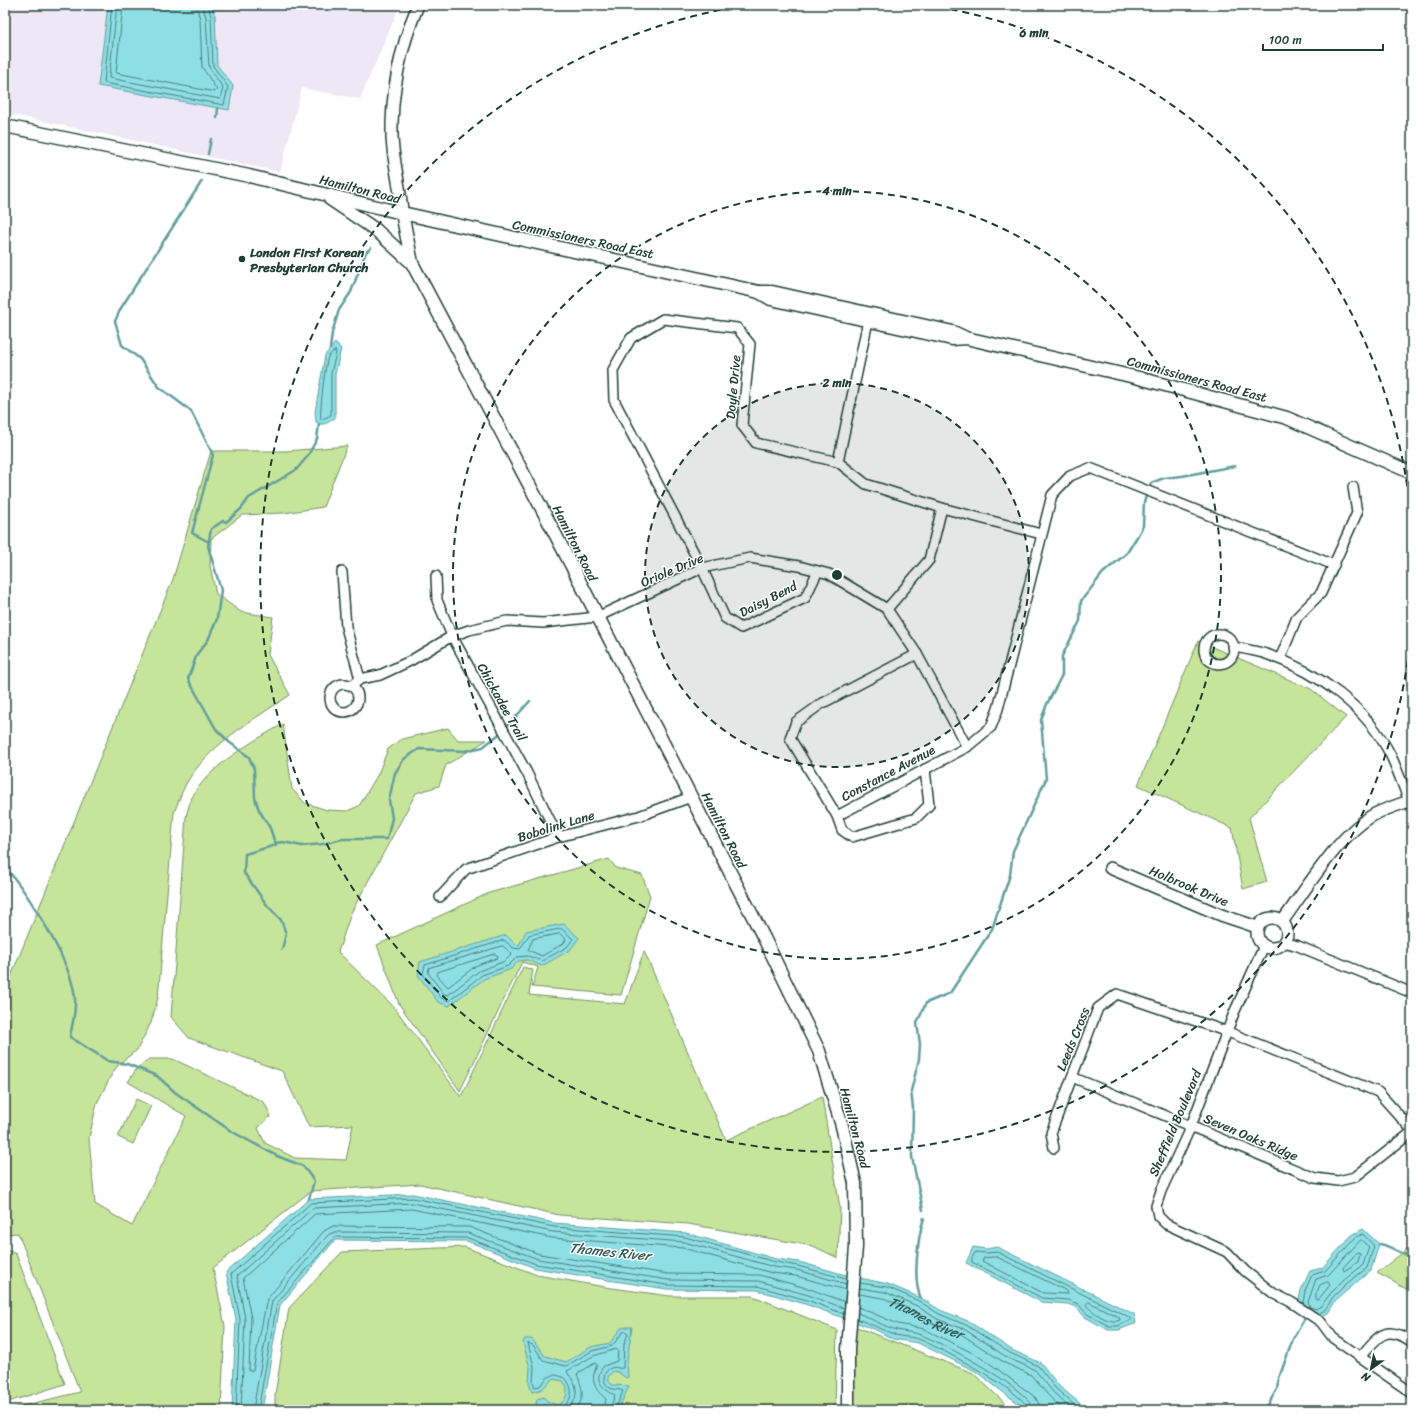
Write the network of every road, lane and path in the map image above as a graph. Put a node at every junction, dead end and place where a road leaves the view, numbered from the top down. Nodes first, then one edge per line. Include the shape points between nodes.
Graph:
1 (418, 5) edge
2 (5, 126) edge
3 (323, 194) junction
4 (402, 213) junction
5 (412, 263) junction
6 (758, 292) junction
7 (868, 320) junction
8 (966, 338) junction
9 (838, 462) junction
10 (1412, 472) edge
11 (1353, 487) dead end
12 (942, 508) junction
13 (1041, 534) junction
14 (1334, 565) junction
15 (702, 568) junction
16 (818, 571) junction
17 (342, 572) dead end
18 (436, 576) dead end
19 (887, 609) junction
20 (597, 617) junction
21 (452, 636) junction
22 (1233, 647) dead end
23 (917, 654) junction
24 (1280, 659) junction
25 (360, 679) junction
26 (352, 686) dead end
27 (967, 746) junction
28 (925, 769) junction
29 (691, 797) junction
30 (1411, 801) edge
31 (837, 816) junction
32 (558, 837) junction
33 (1110, 868) dead end
34 (440, 897) dead end
35 (1282, 922) junction
36 (1257, 927) junction
37 (1284, 942) junction
38 (1264, 946) junction
39 (1412, 993) edge
40 (1228, 1032) junction
41 (1072, 1077) junction
42 (1191, 1126) junction
43 (1412, 1131) edge
44 (1054, 1148) dead end
45 (1412, 1342) edge
46 (1360, 1357) junction
47 (1412, 1393) edge
48 (848, 1410) edge

1 - 4 street via 408,27 393,99 392,138 402,197
2 - 3 main road, Hamilton Road via 249,176
3 - 4 main road, Hamilton Road
3 - 5 main road via 376,230
4 - 5 main road, Hamilton Road
4 - 6 main road, Commissioners Road East
5 - 20 main road, Hamilton Road
6 - 7 main road, Commissioners Road East via 771,298
6 - 8 main road, Commissioners Road East via 772,292 855,310 953,332
7 - 8 main road, Commissioners Road East via 952,339
7 - 9 street
8 - 10 main road, Commissioners Road East via 1139,378 1287,418
9 - 12 street, Doyle Drive via 866,484
9 - 15 street, Doyle Drive via 756,443 742,426 750,344 737,328 663,319 631,338 613,370 614,400
11 - 14 street via 1357,513
12 - 13 street, Doyle Drive
12 - 19 street via 928,560
13 - 14 street, Constance Avenue via 1052,495 1070,476 1090,468
13 - 27 street, Constance Avenue via 998,709 991,727
14 - 24 street via 1321,593 1297,616
15 - 16 street, Oriole Drive via 750,558
15 - 16 street, Daisy Bend via 726,618 741,628 805,598
15 - 20 street, Oriole Drive
16 - 19 street, Oriole Drive via 829,574
17 - 25 street via 346,627
18 - 21 street, Chickadee Trail via 437,600
19 - 23 street, Oriole Drive
20 - 21 street, Oriole Drive via 543,623 507,621
20 - 29 main road, Hamilton Road
21 - 25 street, Oriole Drive via 410,661 380,675
21 - 32 street, Chickadee Trail via 527,773
22 - 24 street
23 - 27 street, Oriole Drive
23 - 31 street, Constance Avenue via 821,704 796,722 790,738
24 - 30 street via 1330,686 1366,719 1391,756
25 - 26 street, Oriole Drive
27 - 28 street, Constance Avenue
28 - 31 street, Constance Avenue
28 - 31 street via 928,805 916,818 852,836 842,830
29 - 32 street, Bobolink Lane via 639,816
29 - 48 main road, Hamilton Road via 819,1050 842,1126 855,1183 855,1263 848,1349
30 - 35 street via 1377,813 1349,834
32 - 34 street, Bobolink Lane via 466,868
33 - 36 street, Holbrook Drive via 1221,915
35 - 36 street via 1275,918 1266,919
35 - 37 street via 1287,934
36 - 38 street via 1257,936
37 - 38 street via 1273,948
37 - 39 street
38 - 40 street, Sheffield Boulevard
40 - 41 street, Leeds Cross via 1117,994 1098,1008
40 - 42 street, Sheffield Boulevard
40 - 43 street via 1378,1092
41 - 42 street, Seven Oaks Ridge
41 - 44 street, Leeds Cross via 1051,1133
42 - 43 street, Seven Oaks Ridge via 1316,1178 1338,1181 1355,1177
42 - 46 street, Sheffield Boulevard via 1161,1191 1156,1206 1158,1216 1166,1224 1227,1252 1245,1271 1273,1293 1321,1322 1333,1338
45 - 46 street via 1390,1332 1378,1336
46 - 47 street, Sheffield Boulevard

